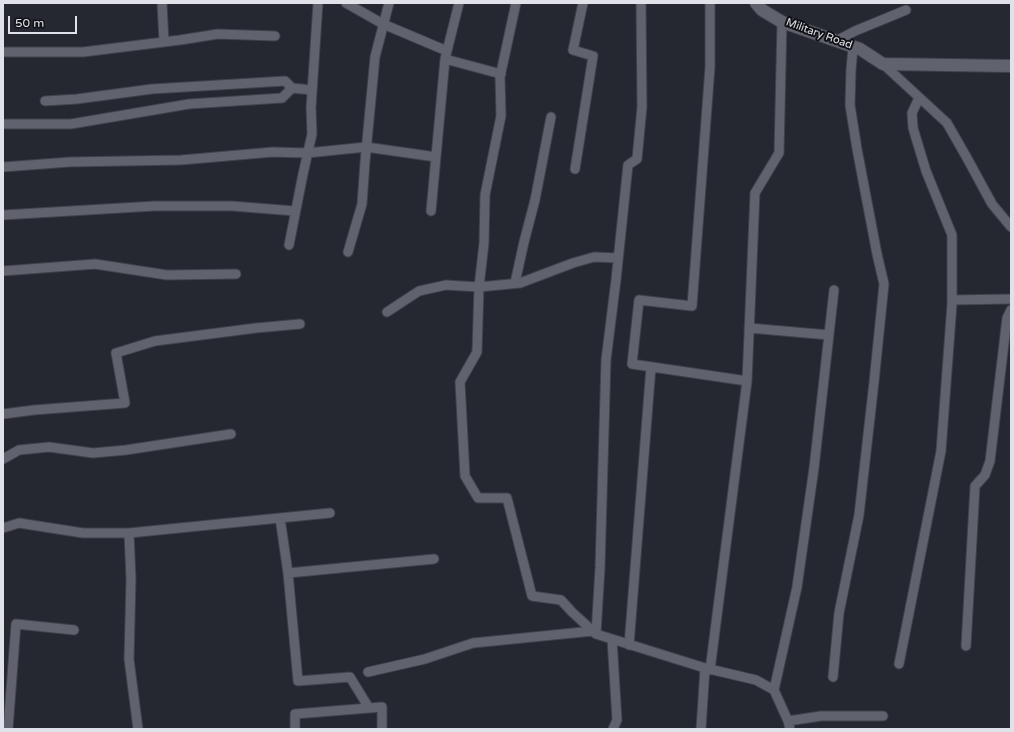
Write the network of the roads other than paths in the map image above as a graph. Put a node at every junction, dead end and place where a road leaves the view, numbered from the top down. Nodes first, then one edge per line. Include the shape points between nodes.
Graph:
1 (162, 3) edge
2 (318, 3) edge
3 (346, 3) edge
4 (389, 3) edge
5 (459, 3) edge
6 (516, 3) edge
7 (583, 3) edge
8 (642, 3) edge
9 (710, 3) edge
10 (756, 3) edge
11 (906, 10) dead end
12 (782, 22) junction
13 (383, 24) junction
14 (275, 36) dead end
15 (836, 41) junction
16 (164, 42) junction
17 (853, 47) junction
18 (3, 52) edge
19 (446, 55) junction
20 (883, 64) junction
21 (1011, 66) edge
22 (501, 74) junction
23 (292, 88) junction
24 (312, 90) junction
25 (919, 98) junction
26 (45, 101) dead end
27 (551, 117) dead end
28 (3, 124) edge
29 (366, 147) junction
30 (308, 153) junction
31 (436, 157) junction
32 (3, 167) edge
33 (574, 169) dead end
34 (431, 210) dead end
35 (295, 211) junction
36 (3, 215) edge
37 (1011, 226) edge
38 (289, 246) dead end
39 (348, 252) dead end
40 (618, 258) junction
41 (3, 271) edge
42 (236, 274) dead end
43 (515, 283) junction
44 (479, 287) junction
45 (834, 290) dead end
46 (1011, 299) edge
47 (952, 300) junction
48 (387, 312) dead end
49 (1010, 315) edge
50 (300, 324) dead end
51 (749, 328) junction
52 (829, 335) junction
53 (651, 367) junction
54 (747, 381) junction
55 (3, 414) edge
56 (231, 434) dead end
57 (3, 459) edge
58 (330, 513) dead end
59 (280, 518) junction
60 (3, 528) edge
61 (129, 533) junction
62 (434, 559) dead end
63 (288, 573) junction
64 (74, 630) dead end
65 (595, 632) junction
66 (612, 639) junction
67 (630, 645) junction
68 (966, 646) dead end
69 (899, 664) dead end
70 (707, 669) junction
71 (368, 672) dead end
72 (833, 677) dead end
73 (774, 690) junction
74 (369, 708) junction
75 (883, 716) dead end
76 (789, 725) edge
77 (8, 729) edge
78 (138, 729) edge
79 (295, 729) edge
80 (382, 729) edge
81 (614, 729) edge
82 (701, 729) edge

1 - 16 street
2 - 24 street
3 - 13 street
4 - 13 street
5 - 19 street
6 - 22 street
7 - 33 street via 572,50 594,56
8 - 40 street via 642,107 638,159 628,165
9 - 53 street via 710,66 692,306 639,300 632,364
10 - 12 street, Military Road via 762,10
11 - 15 street
12 - 15 street, Military Road
12 - 51 street via 778,153 755,193
13 - 19 street
13 - 29 street via 375,57
14 - 16 street via 218,34
15 - 17 street, Military Road
16 - 18 street via 83,52
17 - 20 street, Military Road
17 - 72 street via 850,105 884,284 859,515 839,613
19 - 22 street
19 - 31 street
20 - 21 street
20 - 25 street
22 - 44 street via 500,116 485,195 484,243
23 - 24 street
23 - 26 street via 285,81 152,89
23 - 28 street via 282,98 189,104 71,124
24 - 30 street via 312,134
25 - 37 street via 946,123 992,204
25 - 47 street via 912,113 913,128 926,171 952,235
27 - 43 street
29 - 30 street
29 - 31 street
29 - 39 street via 362,204
30 - 32 street via 273,152 181,160 70,162
30 - 35 street
31 - 34 street
35 - 36 street via 232,206 155,206
35 - 38 street
40 - 43 street via 594,256
40 - 65 street via 606,360 600,568
41 - 42 street via 95,264 167,275
43 - 44 street
44 - 48 street via 446,285 419,292
44 - 65 street via 477,352 460,382 465,476 478,498 507,498 532,596 561,600
45 - 52 street
46 - 47 street
47 - 69 street via 941,451
49 - 68 street via 990,461 985,475 975,486
50 - 55 street via 155,341 116,353 125,403
51 - 52 street
51 - 54 street
52 - 73 street via 797,587
53 - 54 street
53 - 67 street
54 - 70 street
56 - 57 street via 93,453 49,447 19,450
58 - 59 street
59 - 61 street
59 - 63 street
60 - 61 street via 19,523 83,533
61 - 78 street via 129,658
62 - 63 street
63 - 74 street via 298,681 350,677
64 - 77 street via 16,624
65 - 66 street
65 - 71 street via 473,643 425,659
66 - 67 street
66 - 81 street via 617,720
67 - 70 street
70 - 73 street via 756,680
70 - 82 street
73 - 76 street
74 - 79 street via 295,714
74 - 80 street via 382,707
75 - 76 street via 821,716

